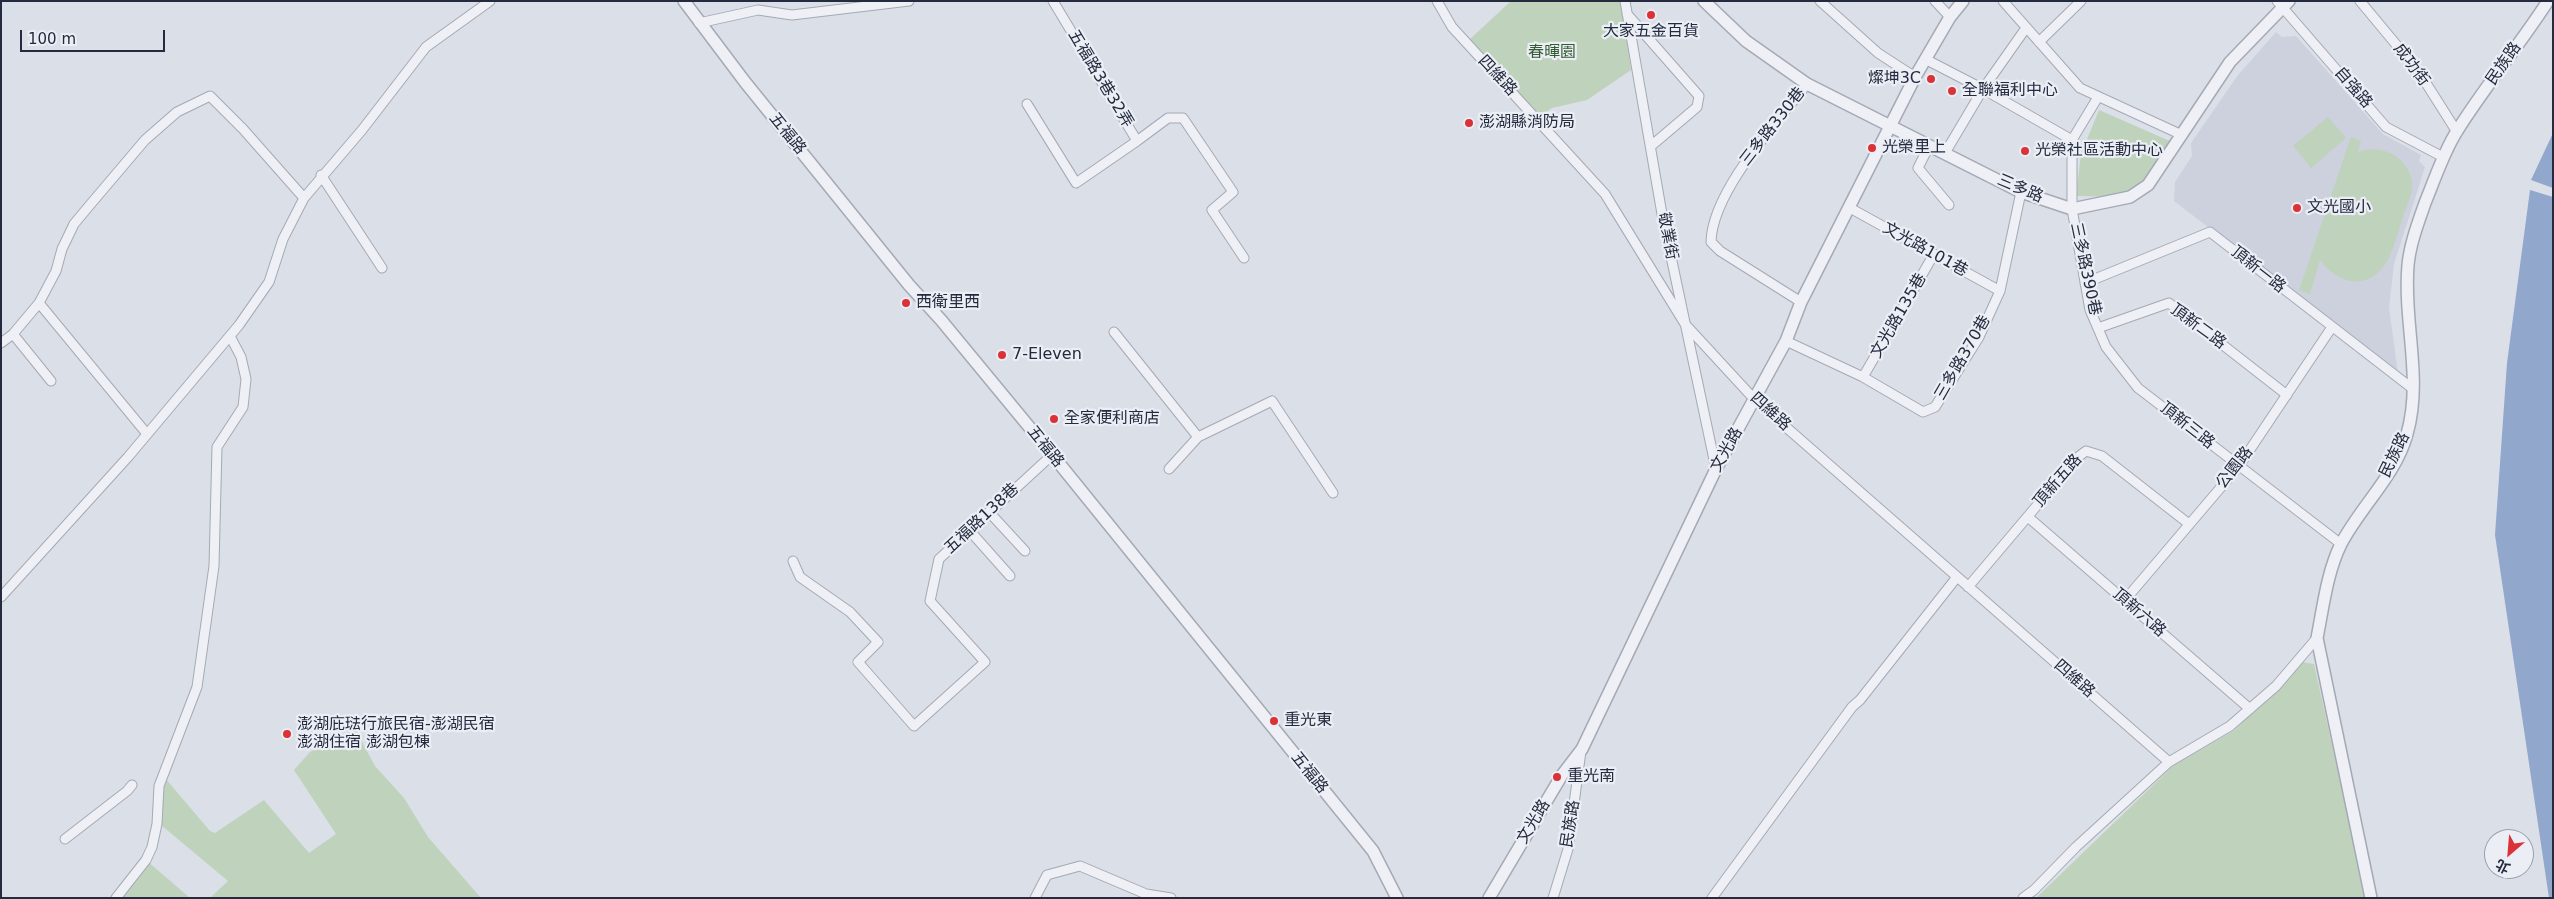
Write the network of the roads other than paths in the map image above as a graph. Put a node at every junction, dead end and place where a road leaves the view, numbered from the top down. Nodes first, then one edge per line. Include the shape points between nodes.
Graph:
1 (490, 1) edge
2 (684, 1) edge
3 (909, 1) edge
4 (1052, 1) edge
5 (1625, 1) edge
6 (1820, 1) edge
7 (1935, 1) edge
8 (1963, 1) edge
9 (2003, 1) edge
10 (2081, 1) edge
11 (2360, 1) edge
12 (1440, 2) edge
13 (2544, 3) edge
14 (1711, 4) edge
15 (2283, 4) edge
16 (1627, 14) junction
17 (1950, 17) junction
18 (699, 22) junction
19 (2026, 28) junction
20 (2039, 42) junction
21 (1927, 60) junction
22 (1915, 77) junction
23 (1807, 84) junction
24 (1983, 89) junction
25 (2098, 97) junction
26 (1027, 104) dead end
27 (1889, 127) junction
28 (2457, 132) junction
29 (2182, 134) junction
30 (2072, 140) junction
31 (1137, 141) junction
32 (1651, 146) junction
33 (1929, 146) junction
34 (1945, 153) junction
35 (2443, 157) junction
36 (321, 175) junction
37 (2021, 192) junction
38 (304, 198) junction
39 (1949, 205) dead end
40 (1850, 208) junction
41 (2072, 209) junction
42 (1934, 254) junction
43 (1244, 258) dead end
44 (382, 268) dead end
45 (2085, 283) junction
46 (2000, 291) junction
47 (39, 302) junction
48 (1801, 302) junction
49 (1685, 324) junction
50 (2332, 327) junction
51 (2098, 328) junction
52 (1114, 332) dead end
53 (13, 334) junction
54 (230, 336) junction
55 (1786, 341) junction
56 (1, 343) edge
57 (1863, 377) junction
58 (51, 381) dead end
59 (2414, 389) junction
60 (2287, 395) junction
61 (1755, 400) junction
62 (1935, 407) joint
63 (147, 434) junction
64 (1198, 437) junction
65 (1052, 455) junction
66 (2239, 466) junction
67 (1169, 469) dead end
68 (1716, 470) junction
69 (1333, 493) dead end
70 (990, 512) junction
71 (2028, 517) junction
72 (2189, 524) junction
73 (970, 531) junction
74 (2341, 544) junction
75 (1025, 550) dead end
76 (793, 561) dead end
77 (1010, 576) dead end
78 (1957, 577) junction
79 (1968, 587) junction
80 (1, 597) edge
81 (2125, 600) junction
82 (2317, 638) junction
83 (2250, 709) junction
84 (1582, 748) junction
85 (2169, 762) junction
86 (132, 785) dead end
87 (65, 839) dead end
88 (116, 898) edge
89 (1034, 898) edge
90 (1171, 898) edge
91 (1397, 898) edge
92 (1489, 898) edge
93 (1553, 898) edge
94 (1712, 898) edge
95 (2023, 898) edge
96 (2371, 898) edge

1 - 36 street via 426,47 362,130
2 - 18 street, 五福路
3 - 18 street via 792,15 758,10
4 - 31 street, 五福路3巷32弄
5 - 16 street, 敬業街
6 - 22 street via 1878,53
7 - 17 street
8 - 17 street, 文光路
9 - 19 street
10 - 20 street
11 - 28 street, 成功街 via 2419,72
12 - 49 street, 四維路 via 1452,27 1605,194
13 - 28 street, 民族路
14 - 23 street, 三多路 via 1746,41
15 - 29 street via 2230,62
15 - 35 street, 自強路 via 2386,127
16 - 32 street, 敬業街
16 - 32 street via 1699,96 1697,107
17 - 21 street, 文光路
18 - 65 street, 五福路 via 908,285 941,320
19 - 20 street
19 - 24 street
20 - 25 street via 2080,88
21 - 22 street, 文光路
21 - 24 street
22 - 27 street, 文光路
23 - 27 street, 三多路
23 - 48 street, 三多路330巷 via 1738,171 1711,228 1711,242 1720,251
24 - 30 street
24 - 34 street
25 - 29 street
25 - 30 street
26 - 31 street via 1076,183
27 - 33 street, 三多路
27 - 40 street, 文光路
28 - 35 street, 民族路
29 - 41 street via 2148,185 2130,196
30 - 41 street, 三多路390巷
31 - 43 street, 五福路3巷32弄 via 1168,118 1183,118 1233,192 1212,210
32 - 49 street, 敬業街
33 - 34 street, 三多路
33 - 39 street via 1918,168
34 - 37 street, 三多路
35 - 59 street, 民族路 via 2416,228 2408,263 2406,304
36 - 38 street
36 - 44 street
37 - 41 street, 三多路
37 - 46 street, 三多路370巷
38 - 47 street via 210,96 178,112 145,140 74,224 56,271
38 - 54 street via 283,239 269,282
40 - 42 street, 文光路101巷
40 - 48 street, 文光路
41 - 45 street, 三多路390巷
42 - 46 street, 文光路101巷
42 - 57 street, 文光路135巷
45 - 50 street, 頂新一路 via 2210,232
45 - 51 street, 三多路390巷 via 2090,310
46 - 62 street, 三多路370巷 via 1979,337
47 - 53 street
47 - 63 street
48 - 55 street, 文光路
49 - 61 street, 四維路
49 - 68 street, 敬業街
50 - 59 street, 頂新一路
50 - 60 street, 公園路
51 - 60 street, 頂新二路 via 2169,303
51 - 66 street, 頂新三路 via 2106,347 2138,388
52 - 64 street
53 - 56 street
53 - 58 street
54 - 63 street
54 - 88 street via 241,357 246,379 243,407 217,447 214,566 197,687 159,786 152,847 146,860
55 - 57 street, 文光路135巷
55 - 61 street, 文光路
57 - 62 street, 文光路135巷 via 1923,412
59 - 74 street, 民族路 via 2412,416 2404,445
60 - 66 street, 公園路
61 - 68 street, 文光路
61 - 78 street, 四維路
63 - 80 street
64 - 67 street
64 - 69 street via 1272,401
65 - 70 street, 五福路138巷
65 - 91 street, 五福路 via 1373,851
66 - 72 street, 公園路
66 - 74 street, 頂新三路
68 - 84 street, 文光路
70 - 73 street, 五福路138巷
70 - 75 street
71 - 72 street, 頂新五路 via 2086,451 2102,456
71 - 79 street, 頂新五路
71 - 81 street, 頂新六路
72 - 81 street, 公園路
73 - 76 street, 五福路138巷 via 939,559 930,601 985,662 914,726 858,662 878,642 850,612 800,577
73 - 77 street
74 - 82 street, 民族路
78 - 79 street, 四維路
78 - 94 street via 1852,707
79 - 85 street, 四維路
81 - 83 street, 頂新六路
82 - 83 street via 2276,686
82 - 96 street, 民族路
83 - 85 street via 2230,726
84 - 92 street, 文光路 via 1562,775
84 - 93 street, 民族路 via 1568,849
85 - 95 street
86 - 87 street
89 - 90 street via 1047,875 1080,866 1146,894

